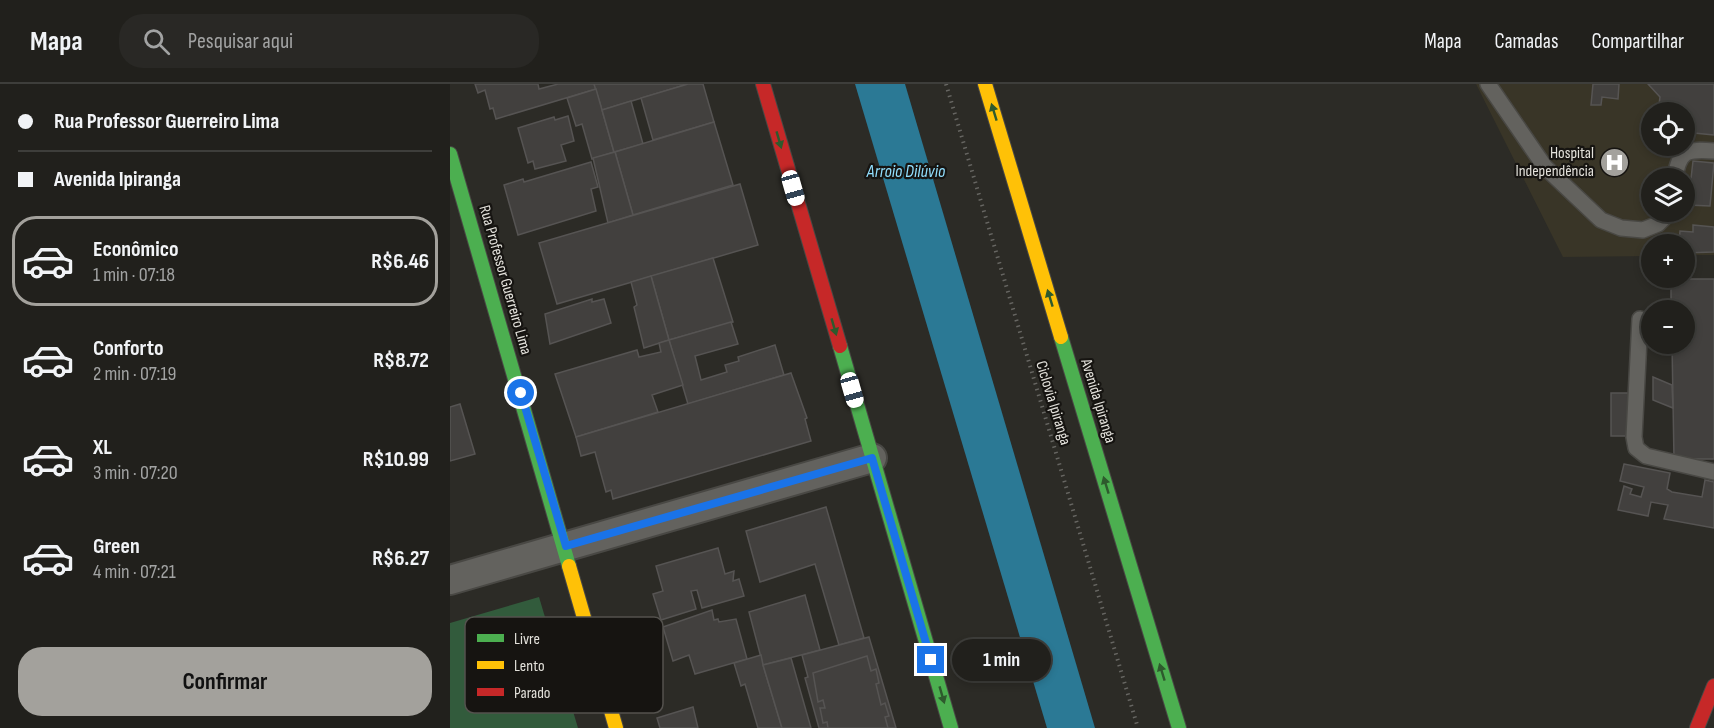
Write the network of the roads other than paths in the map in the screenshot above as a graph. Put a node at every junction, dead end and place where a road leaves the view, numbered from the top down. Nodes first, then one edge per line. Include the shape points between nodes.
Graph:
1 (763, 84) edge
2 (985, 84) edge
3 (1488, 84) edge
4 (1714, 151) edge
5 (450, 154) edge
6 (1676, 168) edge
7 (1660, 222) edge
8 (1640, 319) dead end
9 (872, 458) junction
10 (1714, 472) edge
11 (566, 546) junction
12 (450, 580) edge
13 (586, 617) edge
14 (1714, 686) edge
15 (612, 713) edge
16 (616, 728) edge
17 (951, 728) edge
18 (1179, 728) edge
19 (1697, 728) edge

1 -> 9 main road
18 -> 2 main road, Avenida Ipiranga
3 - 7 lane via 1545,167 1601,220 1621,228 1642,230
4 - 6 lane via 1684,153
5 - 11 main road, Rua Professor Guerreiro Lima
8 - 10 lane via 1636,448 1646,456
9 - 11 street
9 -> 17 main road
11 - 12 street
11 - 13 main road, Rua Professor Guerreiro Lima
14 - 19 main road
15 - 16 main road, Rua Professor Guerreiro Lima

